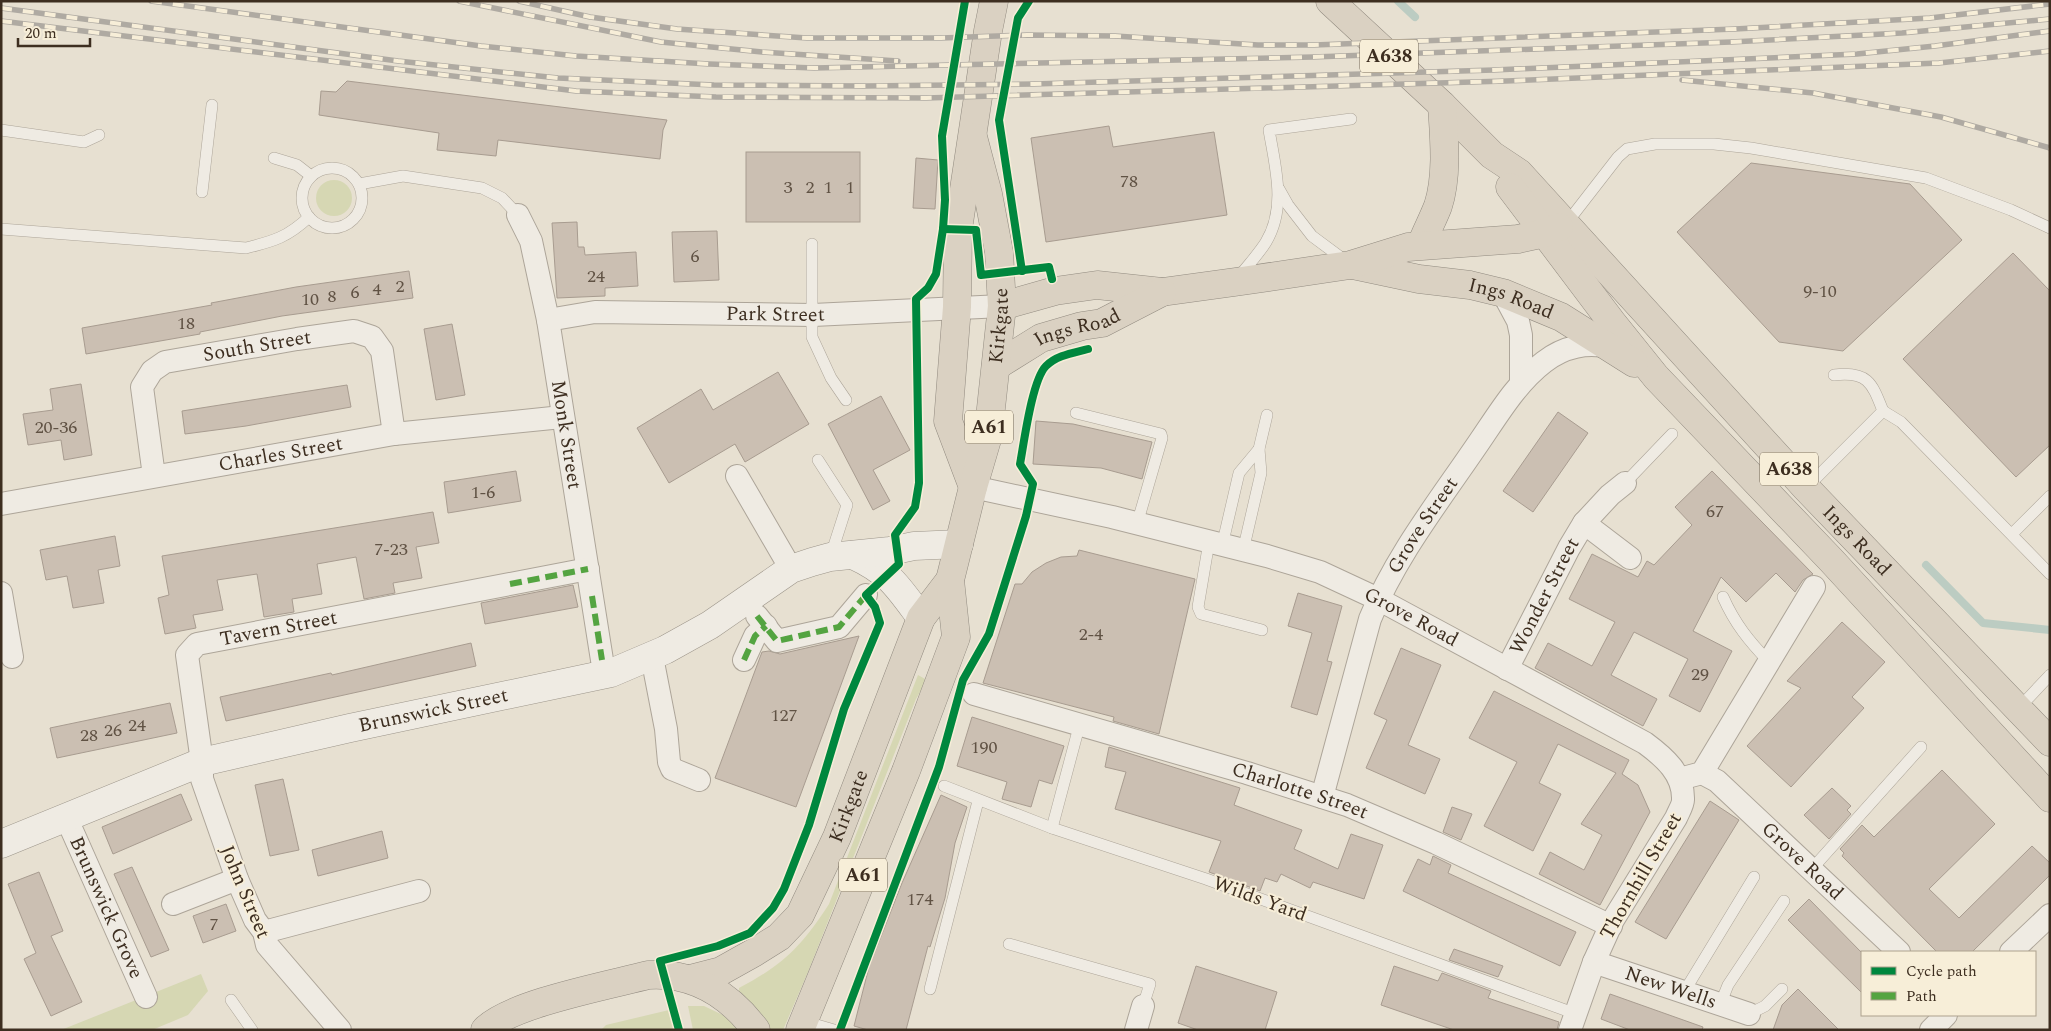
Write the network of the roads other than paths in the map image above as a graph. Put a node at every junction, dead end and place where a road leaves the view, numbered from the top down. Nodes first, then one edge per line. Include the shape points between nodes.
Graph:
1 (1330, 1) edge
2 (995, 2) edge
3 (1442, 105) junction
4 (212, 106) dead end
5 (1351, 119) dead end
6 (1, 130) edge
7 (99, 135) dead end
8 (973, 137) junction
9 (274, 158) dead end
10 (311, 176) junction
11 (359, 184) junction
12 (1278, 187) junction
13 (202, 192) dead end
14 (518, 215) joint
15 (309, 217) junction
16 (2050, 228) edge
17 (1, 229) edge
18 (1555, 229) junction
19 (812, 244) dead end
20 (1421, 245) junction
21 (1350, 265) junction
22 (1235, 282) junction
23 (1162, 292) junction
24 (1503, 293) junction
25 (1002, 306) junction
26 (957, 307) junction
27 (814, 315) junction
28 (548, 320) junction
29 (1613, 348) junction
30 (996, 366) junction
31 (1834, 375) dead end
32 (1656, 377) junction
33 (1521, 382) junction
34 (846, 400) dead end
35 (1883, 412) junction
36 (1076, 413) dead end
37 (1267, 414) dead end
38 (562, 417) junction
39 (394, 434) junction
40 (1672, 434) dead end
41 (1259, 449) junction
42 (818, 460) dead end
43 (154, 476) junction
44 (737, 476) dead end
45 (1625, 483) joint
46 (973, 486) junction
47 (1806, 488) junction
48 (2050, 496) edge
49 (1, 504) edge
50 (1584, 523) junction
51 (1137, 524) junction
52 (2012, 534) junction
53 (959, 544) junction
54 (1225, 546) junction
55 (842, 556) junction
56 (1630, 558) dead end
57 (588, 569) junction
58 (791, 569) junction
59 (2050, 574) edge
60 (950, 580) junction
61 (1814, 587) dead end
62 (1, 593) edge
63 (866, 595) dead end
64 (1722, 597) dead end
65 (1378, 599) junction
66 (921, 618) junction
67 (1262, 630) dead end
68 (12, 657) dead end
69 (652, 657) junction
70 (602, 660) dead end
71 (744, 660) dead end
72 (1769, 662) junction
73 (1508, 669) junction
74 (2050, 675) edge
75 (974, 694) dead end
76 (2018, 710) junction
77 (1080, 724) junction
78 (2050, 742) edge
79 (1921, 746) dead end
80 (202, 762) junction
81 (1702, 773) junction
82 (1679, 779) junction
83 (699, 780) dead end
84 (944, 786) dead end
85 (1322, 797) junction
86 (2050, 798) edge
87 (978, 801) junction
88 (66, 817) junction
89 (1052, 828) junction
90 (1, 844) edge
91 (1811, 870) junction
92 (1754, 877) dead end
93 (237, 879) junction
94 (418, 891) dead end
95 (1784, 901) dead end
96 (173, 904) dead end
97 (2050, 915) edge
98 (1610, 926) junction
99 (264, 932) junction
100 (1009, 944) dead end
101 (1898, 951) edge
102 (2012, 951) edge
103 (1594, 962) junction
104 (690, 979) junction
105 (930, 989) dead end
106 (1782, 989) dead end
107 (1684, 992) junction
108 (146, 997) dead end
109 (232, 1000) dead end
110 (1720, 1005) junction
111 (1143, 1006) joint
112 (1749, 1014) joint
113 (1945, 1016) edge
114 (1573, 1022) edge
115 (802, 1026) edge
116 (252, 1030) edge
117 (340, 1030) edge
118 (485, 1030) edge
119 (756, 1030) edge
120 (834, 1030) edge
121 (1136, 1030) edge
122 (1930, 1030) edge

1 - 3 highway, Ings Road / A638
2 - 8 highway, Kirkgate / A61
3 - 18 highway, Ings Road / A638 via 1492,155 1519,173
3 - 20 highway via 1444,166 1440,193
4 - 13 lane
5 - 12 lane via 1269,130
6 - 7 lane via 84,142
8 - 25 highway, Kirkgate / A61 via 999,252
8 - 26 highway, Kirkgate / A61 via 958,229
9 - 10 lane via 297,165
10 - 11 lane via 319,170 337,168 354,177
10 - 15 lane via 302,192 304,209
11 - 14 lane via 403,176 482,188 502,198
11 - 15 lane via 362,203 353,220 335,228 325,227
12 - 21 lane via 1312,236
12 - 22 lane via 1278,209 1267,241
14 - 28 street, Monk Street via 531,241
15 - 17 lane via 293,232 246,248
16 - 18 lane via 1926,178 1751,148 1682,143 1637,146 1627,150
18 - 20 highway, Ings Road via 1518,239
18 - 32 highway, Ings Road / A638 via 1610,321
18 - 47 highway, Ings Road / A638
19 - 27 lane
20 - 21 highway, Ings Road
21 - 22 highway, Ings Road
21 - 24 highway, Ings Road
22 - 23 highway, Ings Road
23 - 25 highway, Ings Road via 1097,285 1055,291
23 - 30 highway, Ings Road via 1102,323 1041,338
24 - 29 highway, Ings Road via 1561,317
24 - 33 street via 1518,321
25 - 26 street, Park Street
25 - 30 highway, Kirkgate / A61
26 - 27 street, Park Street
26 - 46 highway, Kirkgate / A61 via 948,421
27 - 28 street, Park Street via 595,312
27 - 34 lane via 812,337 831,378
28 - 38 street, Monk Street
29 - 32 highway, Ings Road
29 - 33 street, Grove Street via 1598,344 1570,347 1545,361
30 - 46 highway, Kirkgate / A61 via 988,436
31 - 35 lane via 1852,373 1862,376 1875,390
32 - 86 highway, Ings Road / A638 via 1831,560
33 - 65 street, Grove Street via 1413,538
35 - 47 lane
35 - 52 lane via 1900,422
36 - 51 lane via 1161,434
37 - 41 lane
38 - 39 street, Charles Street
38 - 57 street, Monk Street
39 - 43 street, Charles Street
39 - 43 street, South Street via 382,351 372,337 354,331 165,362 152,371 142,386
40 - 45 lane
41 - 54 lane via 1240,473
41 - 54 lane via 1261,473
42 - 55 lane via 847,505 841,527
43 - 49 street, Charles Street
44 - 58 street
45 - 50 street, Wonder Street
46 - 51 street, Grove Road
46 - 53 highway, Kirkgate / A61
47 - 76 highway, Ings Road / A638
48 - 52 lane
50 - 56 street, Wonder Street
50 - 73 street, Wonder Street
51 - 54 street, Grove Road
52 - 59 lane
53 - 55 street, Brunswick Street via 914,546
53 - 60 highway, Kirkgate / A61
54 - 65 street, Grove Road via 1320,572
54 - 67 lane via 1198,607 1202,614
55 - 58 street, Brunswick Street
55 - 66 street via 871,564 887,575
57 - 70 street, Monk Street
57 - 80 street, Tavern Street via 510,584 478,580 196,644 187,655
58 - 69 street, Brunswick Street via 710,624
60 - 66 highway, Kirkgate / A61
60 - 115 highway, Kirkgate / A61 via 956,637 950,656
61 - 72 street
62 - 68 street
63 - 71 street via 839,626 777,641 761,621
64 - 72 lane via 1745,637
65 - 73 street, Grove Road
65 - 85 street, Grove Street
66 - 104 highway, Kirkgate / A61 via 837,837 800,915 779,937 756,952 721,971
69 - 80 street, Brunswick Street via 604,676
69 - 83 street via 666,729 668,762 672,769
72 - 81 street
73 - 82 street, Grove Road via 1645,743 1664,758
74 - 76 lane
75 - 77 street, Charlotte Street
76 - 78 highway, Ings Road / A638
77 - 85 street, Charlotte Street
77 - 89 lane
79 - 91 lane
80 - 88 street, Brunswick Street
80 - 93 street, John Street via 202,779
81 - 82 street
81 - 91 street, Grove Road via 1717,781
82 - 98 street, Thornhill Street via 1683,800 1676,818
84 - 87 lane, Wilds Yard
85 - 98 street, Charlotte Street via 1436,844
87 - 89 lane, Wilds Yard
87 - 105 lane
88 - 90 street, Brunswick Street
88 - 108 street, Brunswick Grove
89 - 114 lane, Wilds Yard via 1206,879
91 - 101 street, Grove Road
92 - 107 lane
93 - 96 street
93 - 99 street, John Street via 255,920
94 - 99 street
95 - 110 lane via 1728,984
97 - 102 street
98 - 103 street, Thornhill Street
99 - 117 street, John Street via 267,946
100 - 111 lane via 1150,984
103 - 107 street, New Wells
103 - 114 street, Thornhill Street
104 - 118 highway, A61 via 648,975 515,1012 491,1023
104 - 119 highway, A61 via 730,1002
106 - 112 lane via 1765,1006
107 - 110 street, New Wells
109 - 116 lane
110 - 112 street, New Wells
111 - 121 street
113 - 122 street
115 - 120 lane

